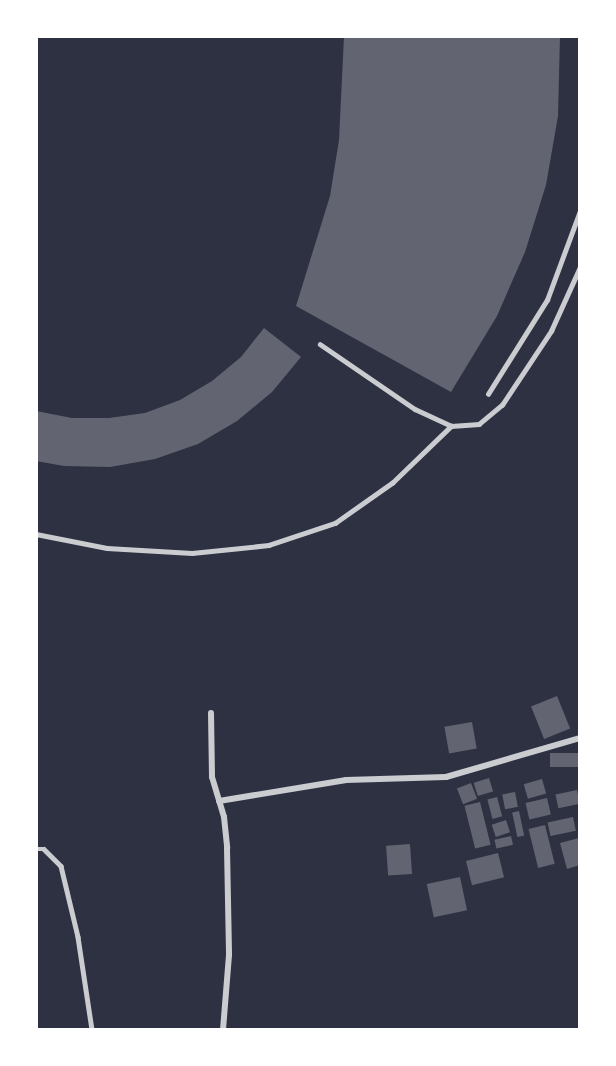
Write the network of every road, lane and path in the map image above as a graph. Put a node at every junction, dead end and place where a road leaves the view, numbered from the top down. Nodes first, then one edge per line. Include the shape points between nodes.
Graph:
1 (580, 211) edge
2 (580, 267) edge
3 (320, 344) dead end
4 (488, 394) dead end
5 (451, 426) junction
6 (36, 534) edge
7 (211, 713) dead end
8 (580, 738) edge
9 (219, 801) junction
10 (36, 849) edge
11 (92, 1030) edge
12 (223, 1030) edge

1 - 4 lane via 547,300
2 - 5 lane via 551,331 502,405 479,424
3 - 5 lane via 414,409
5 - 6 lane via 392,483 335,523 269,545 192,553 107,548
7 - 9 street via 212,777
8 - 9 street via 446,777 346,780
9 - 12 street via 227,848 229,955
10 - 11 lane via 44,849 61,866 78,937

